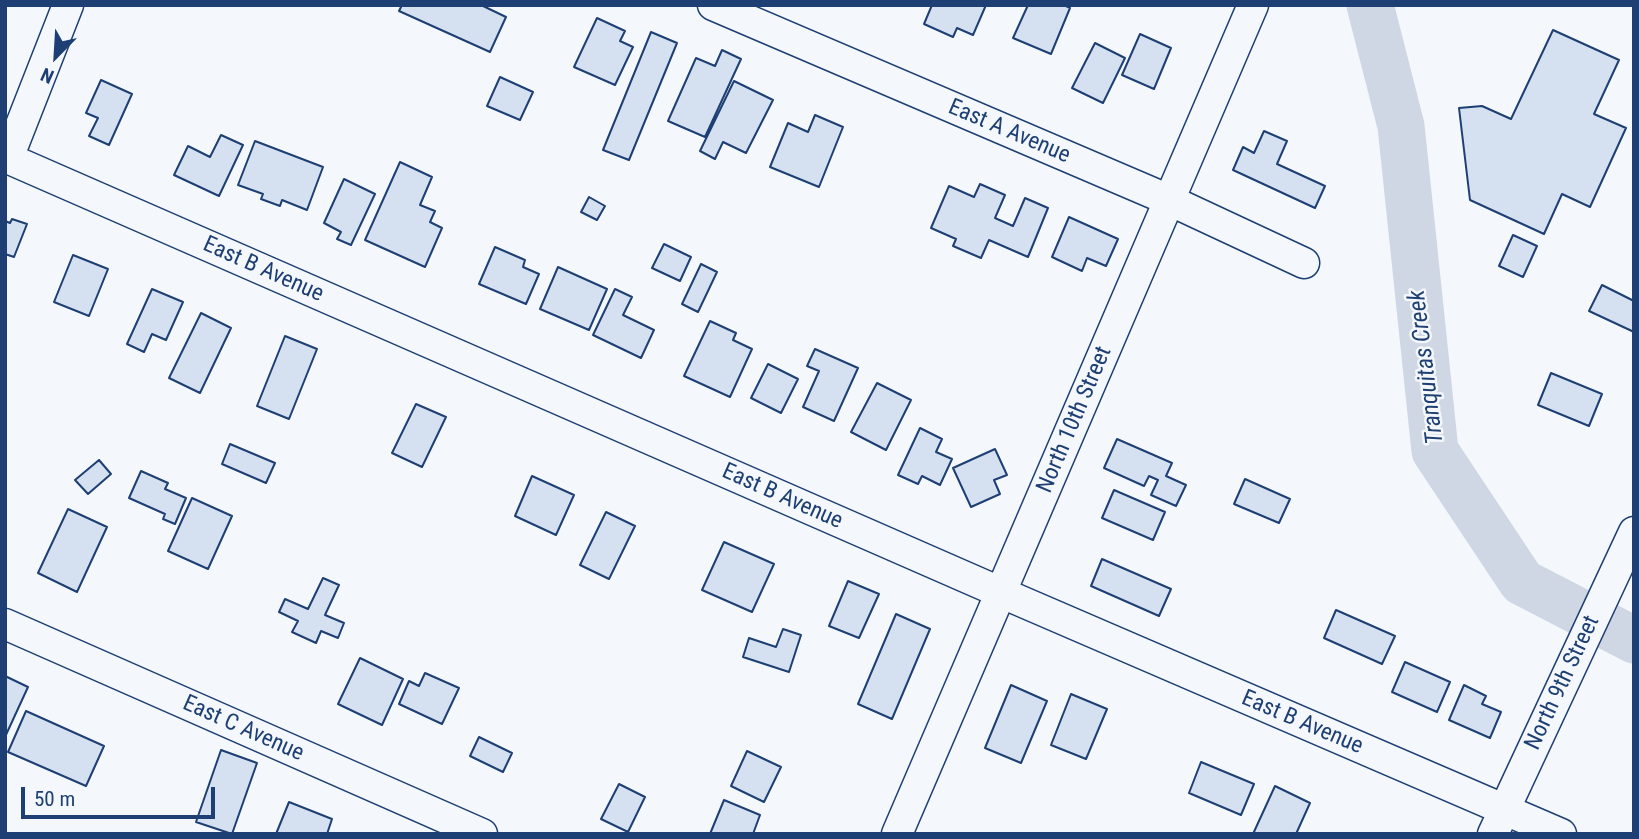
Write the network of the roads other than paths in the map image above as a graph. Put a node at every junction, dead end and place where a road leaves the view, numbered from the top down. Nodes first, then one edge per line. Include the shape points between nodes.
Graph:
1 (68, 5) edge
2 (713, 5) edge
3 (1253, 5) edge
4 (7, 157) edge
5 (1169, 200) junction
6 (1304, 263) dead end
7 (1634, 532) edge
8 (1002, 593) junction
9 (5, 624) edge
10 (1498, 822) edge
11 (482, 834) edge
12 (897, 834) edge
13 (1561, 834) edge

1 - 4 street
2 - 5 street, East A Avenue
3 - 5 street, North 10th Street
4 - 8 street, East B Avenue
5 - 6 street, East A Avenue
5 - 8 street, North 10th Street
7 - 10 street, North 9th Street
8 - 10 street, East B Avenue
8 - 12 street, North 10th Street
9 - 11 street, East C Avenue
10 - 13 street, East B Avenue

